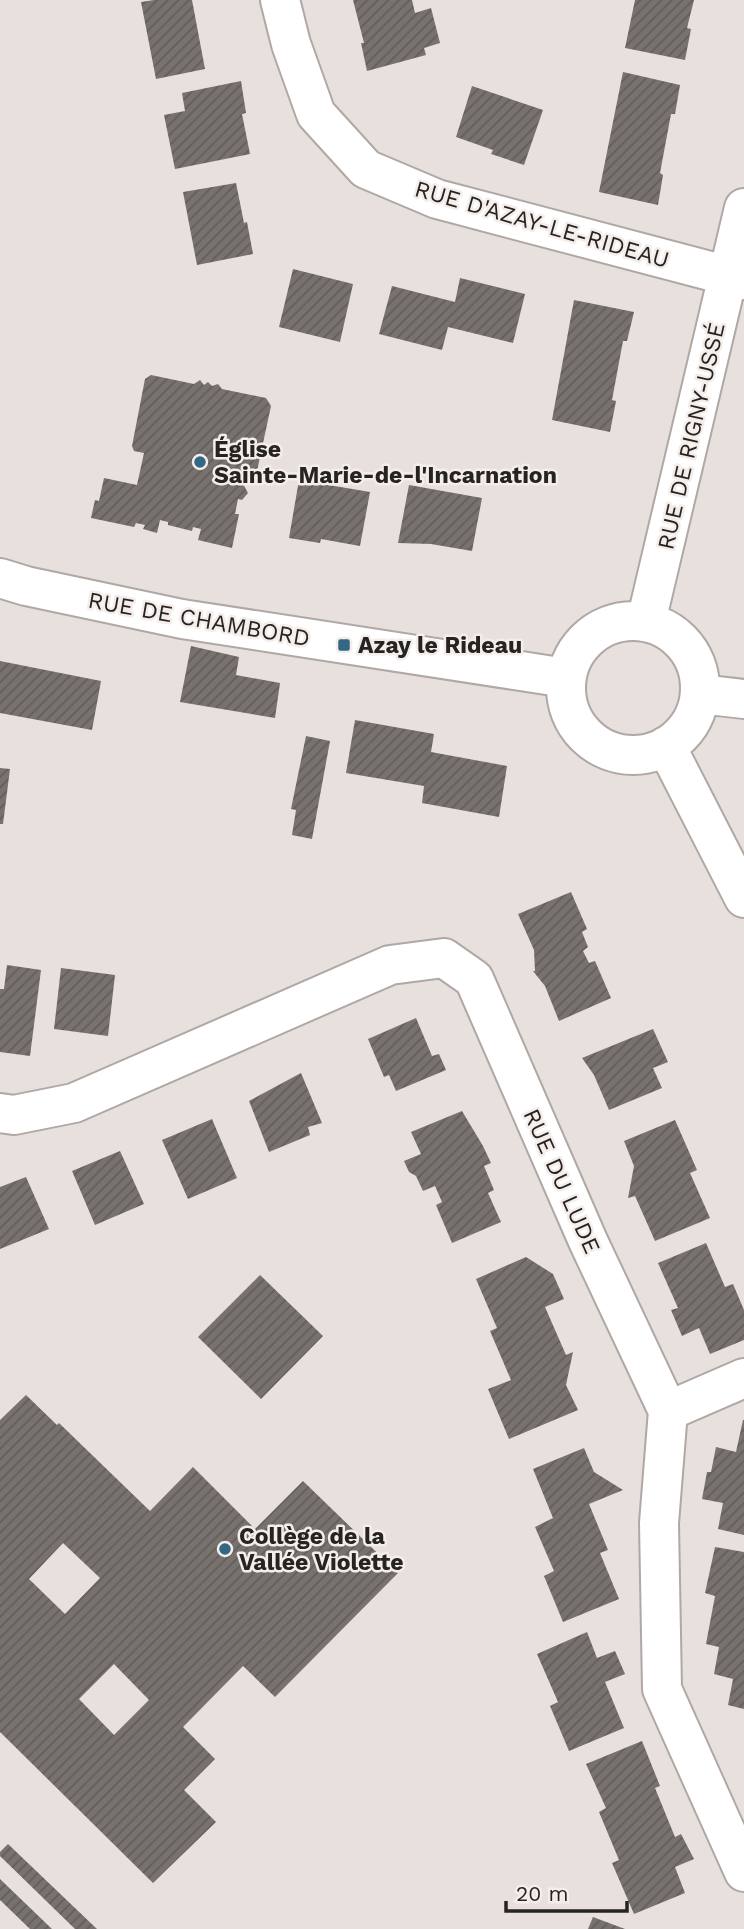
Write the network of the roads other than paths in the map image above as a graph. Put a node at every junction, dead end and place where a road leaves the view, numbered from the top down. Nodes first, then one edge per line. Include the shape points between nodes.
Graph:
1 (279, 0) edge
2 (744, 208) edge
3 (736, 278) edge
4 (0, 578) edge
5 (646, 622) junction
6 (566, 678) junction
7 (700, 694) junction
8 (744, 699) edge
9 (666, 746) junction
10 (744, 898) edge
11 (0, 1113) edge
12 (744, 1378) edge
13 (668, 1411) junction
14 (744, 1872) edge

1 - 3 street, RUE D'AZAY-LE-RIDEAU via 316,114 366,169 438,199
2 - 3 street, RUE DE RIGNY-USSÉ
3 - 5 street, RUE DE RIGNY-USSÉ
4 - 6 street, RUE DE CHAMBORD via 182,619
5 - 6 street via 624,621 586,640 573,657
5 - 7 street via 669,631 687,648 698,670
6 - 9 street via 571,714 594,743 630,755
7 - 8 street
7 - 9 street via 690,724
9 - 10 street
11 - 13 street, RUE DU LUDE via 14,1115 74,1103 390,965 444,958 474,979
12 - 13 street
13 - 14 street, RUE DU LUDE via 659,1523 662,1689

